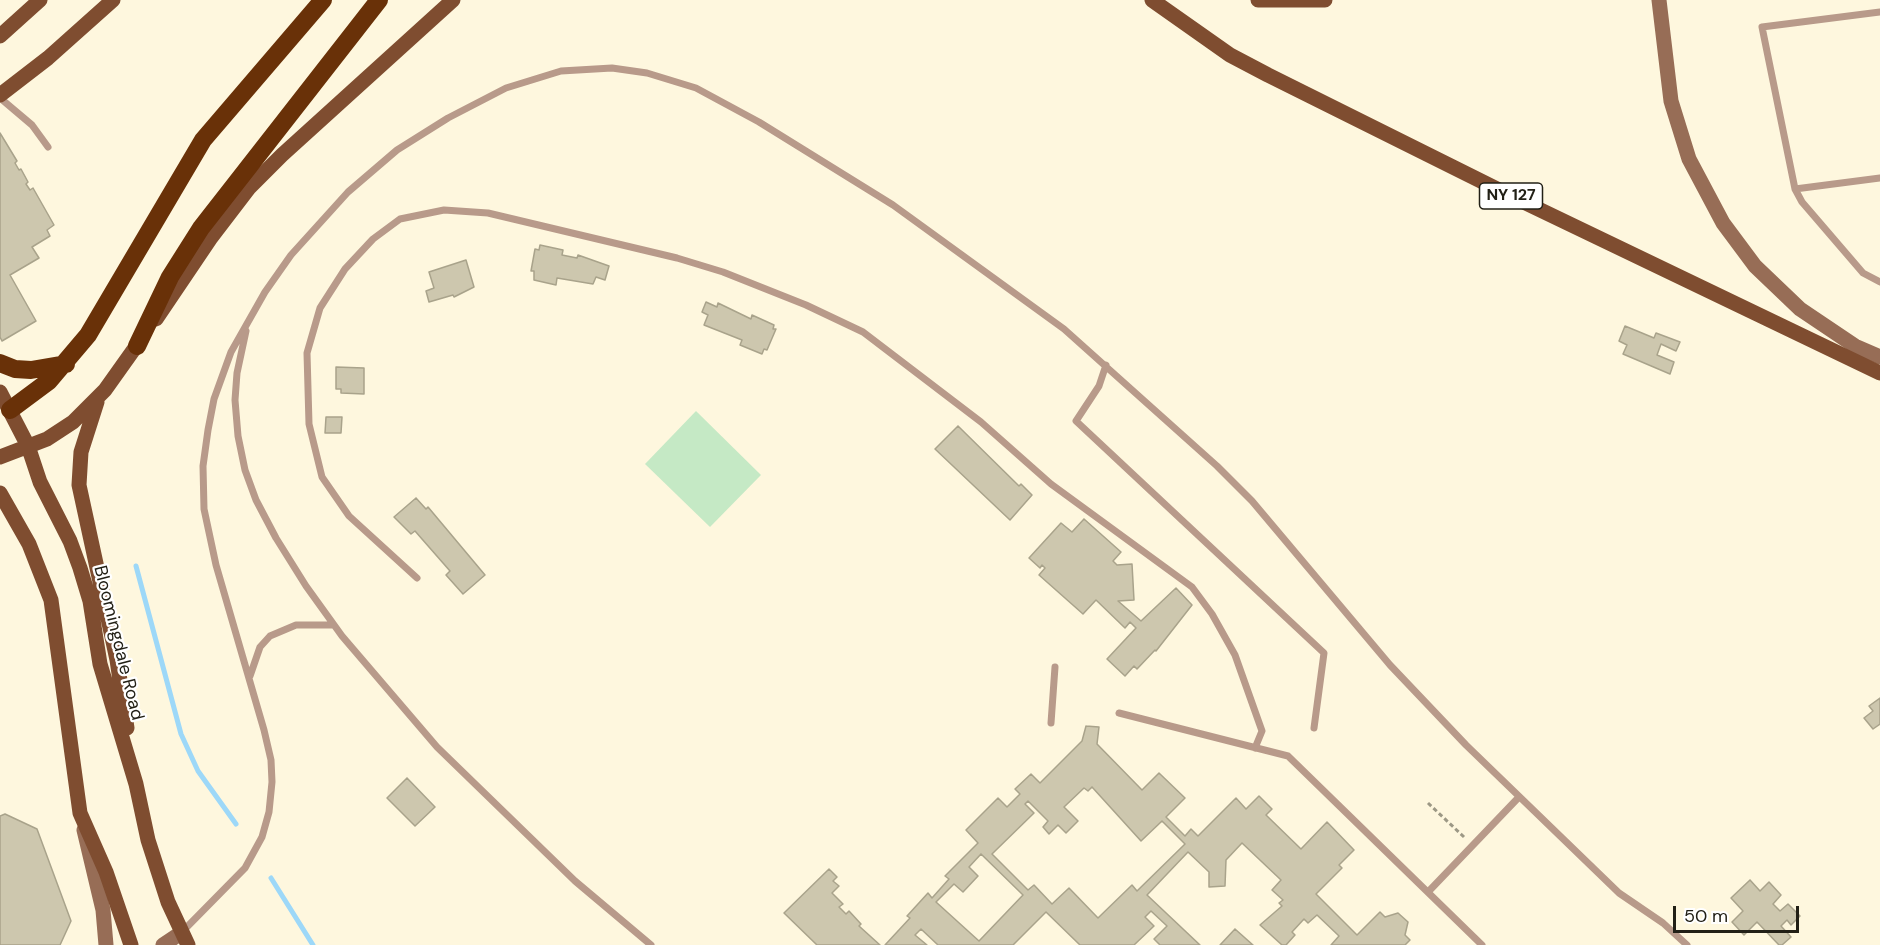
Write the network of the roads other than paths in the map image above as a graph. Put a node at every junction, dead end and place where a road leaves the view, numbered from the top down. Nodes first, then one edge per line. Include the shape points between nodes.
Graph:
1 (40, 0) edge
2 (113, 0) edge
3 (323, 0) edge
4 (379, 0) edge
5 (453, 0) edge
6 (1152, 0) edge
7 (1258, 0) edge
8 (1326, 0) edge
9 (1659, 0) edge
10 (1880, 12) edge
11 (0, 36) edge
12 (0, 96) edge
13 (48, 147) dead end
14 (1880, 178) edge
15 (1795, 189) junction
16 (1880, 282) edge
17 (250, 316) junction
18 (137, 346) junction
19 (1880, 357) edge
20 (0, 363) edge
21 (66, 364) junction
22 (1106, 366) junction
23 (1880, 373) edge
24 (105, 390) junction
25 (0, 392) edge
26 (5, 413) edge
27 (28, 446) junction
28 (0, 457) edge
29 (0, 493) edge
30 (417, 578) dead end
31 (333, 625) junction
32 (1055, 667) dead end
33 (249, 677) junction
34 (1119, 713) dead end
35 (1051, 723) dead end
36 (1314, 728) dead end
37 (1254, 748) junction
38 (136, 784) junction
39 (1519, 797) junction
40 (80, 813) junction
41 (1428, 891) junction
42 (180, 941) edge
43 (106, 945) edge
44 (131, 945) edge
45 (163, 945) edge
46 (651, 945) edge
47 (1482, 945) edge
48 (1687, 945) edge

1 - 11 main road
2 - 12 main road
3 - 21 highway via 203,141 105,308
4 - 18 highway via 201,228 170,277
5 - 18 main road via 249,188
6 - 23 main road, NY 127 via 1230,55 1268,75
7 - 8 main road
9 - 19 main road via 1671,100 1689,159 1723,223 1755,266 1800,309
10 - 15 lane via 1762,27
12 - 13 lane via 32,125
14 - 15 lane
15 - 16 lane via 1863,273
17 - 22 lane via 318,221 398,150 506,88 561,71 612,68 647,73 696,88 769,128 949,244 1064,329
17 - 31 lane via 241,346 236,400 245,470 276,538
17 - 33 lane via 217,391 203,466 209,537
18 - 24 main road
20 - 21 highway via 31,370
21 - 26 highway
22 - 36 lane via 1099,386 1076,421 1324,653
22 - 39 lane via 1252,501 1397,673
24 - 27 main road via 59,433
24 - 38 main road via 90,419 81,452 79,485 115,649
25 - 26 main road, Bloomingdale Road
26 - 27 main road, Bloomingdale Road
27 - 28 main road
27 - 38 main road, Bloomingdale Road via 40,482 80,568 90,601 100,664
29 - 40 main road via 29,544 51,600
30 - 37 lane via 349,516 322,477 309,424 307,353 320,308 345,269 373,239 400,219 444,210 488,213 723,272 863,332 981,422 1051,484 1192,587 1235,655 1262,731
31 - 33 lane via 296,624 270,636 260,647
31 - 46 lane via 437,747 575,880
32 - 35 lane
33 - 42 lane via 271,760 269,812 262,837 245,868
34 - 37 lane
37 - 41 lane via 1288,756
38 - 42 main road, Bloomingdale Road via 148,840
39 - 41 lane
39 - 48 lane via 1619,893 1664,923
40 - 43 main road via 103,910
40 - 44 main road
41 - 47 lane
42 - 45 main road

